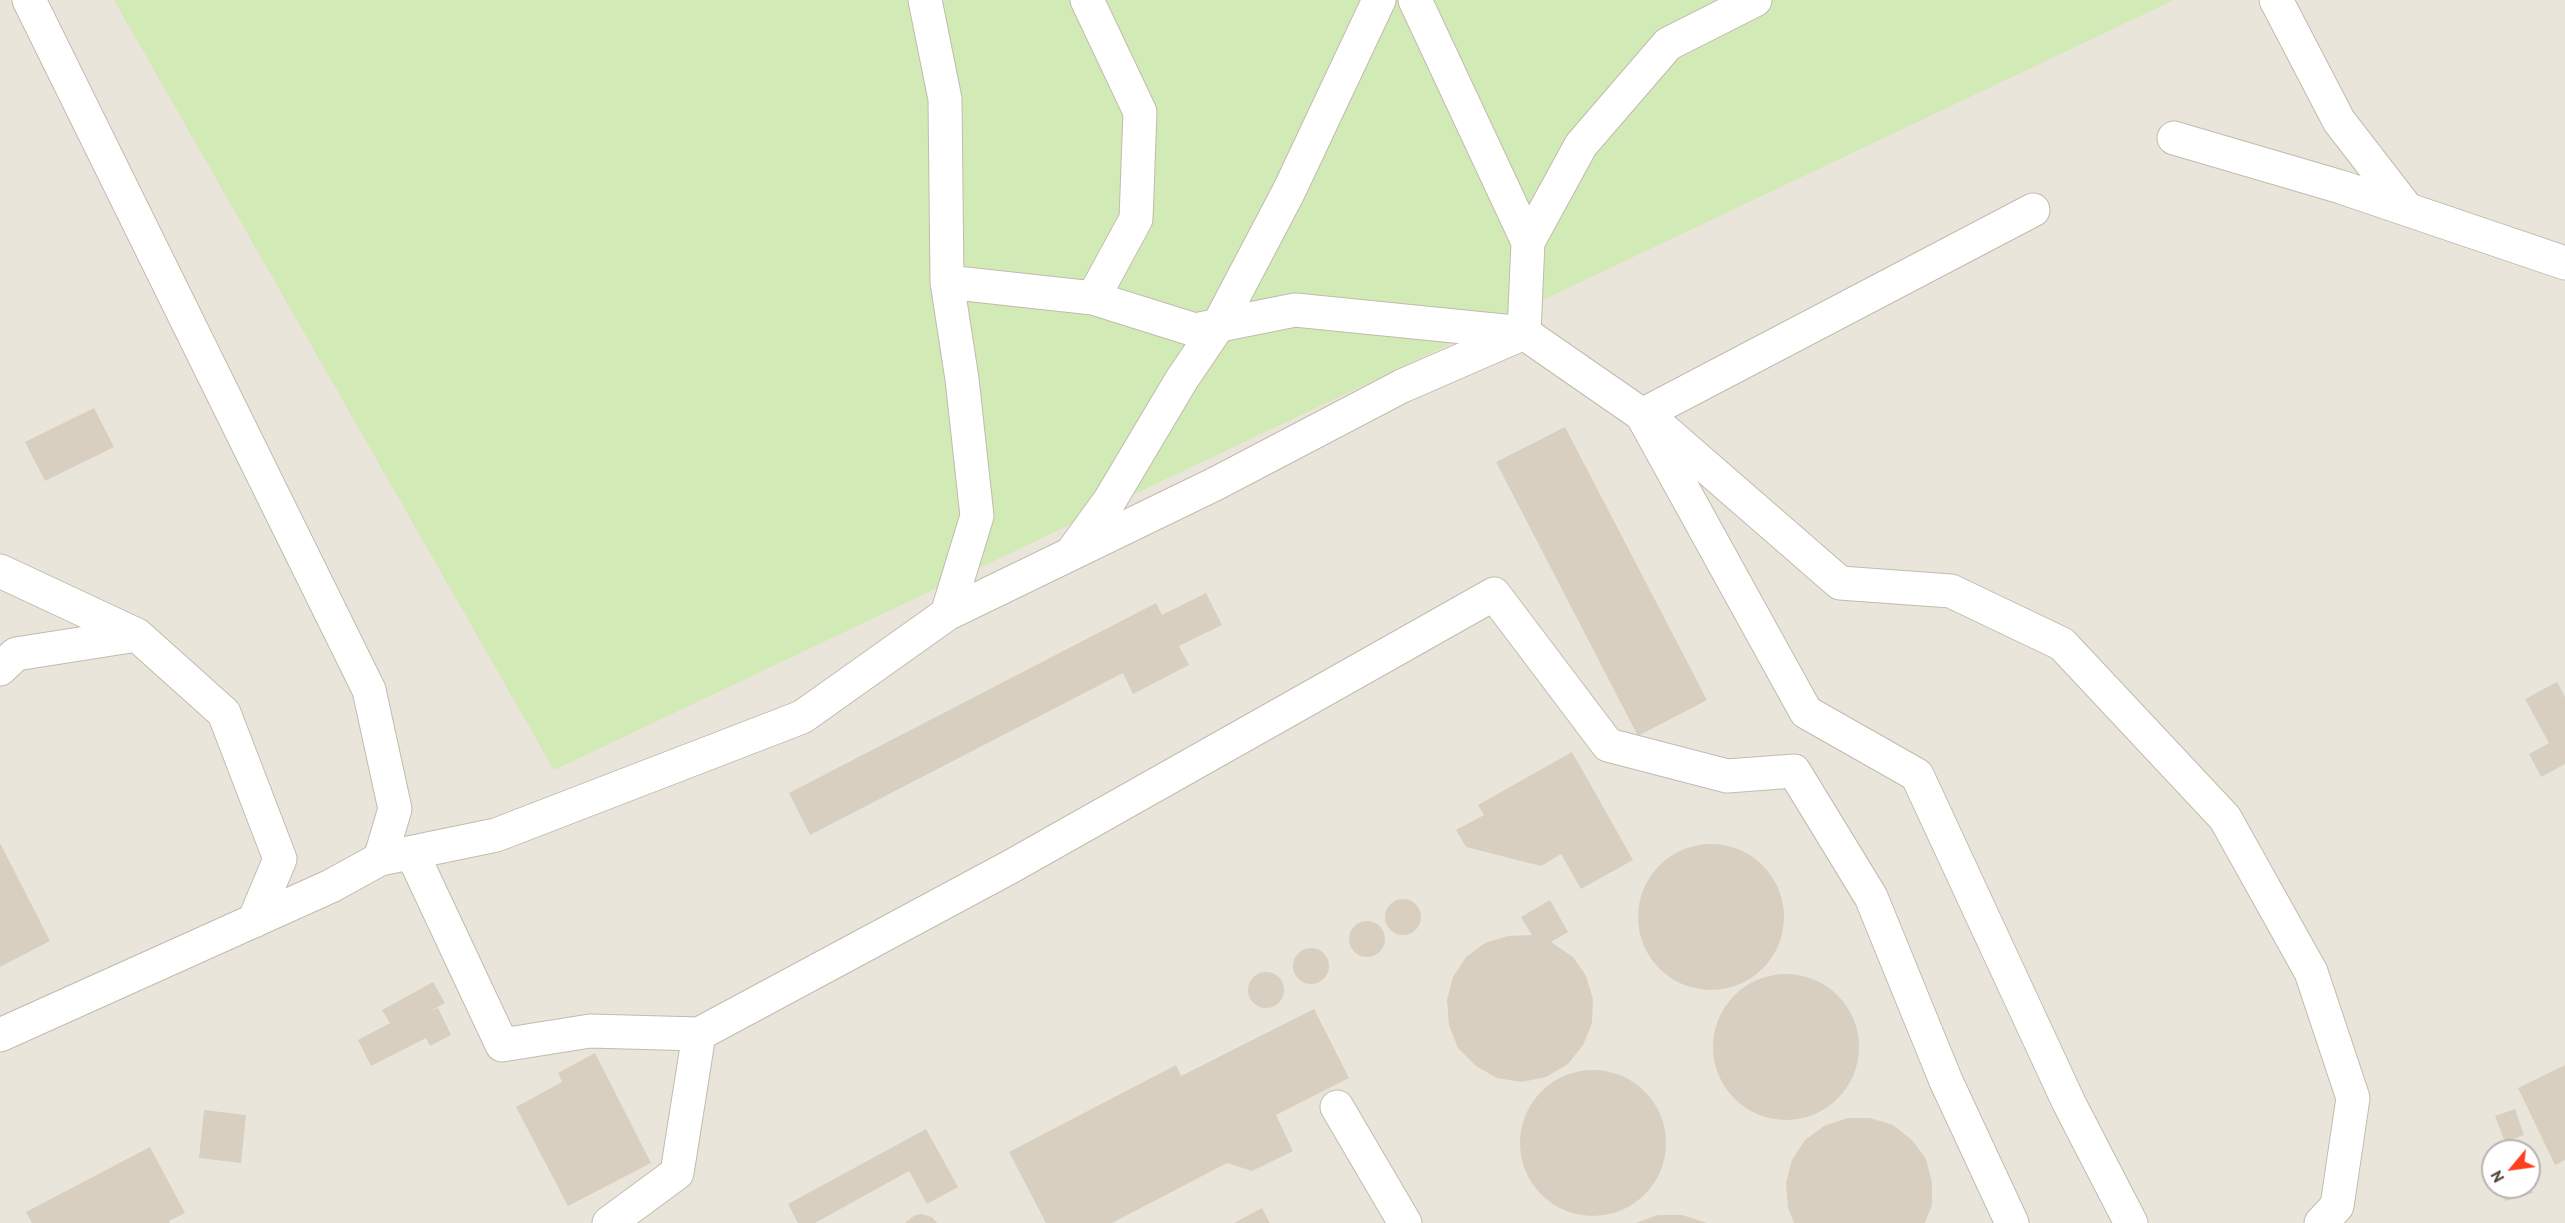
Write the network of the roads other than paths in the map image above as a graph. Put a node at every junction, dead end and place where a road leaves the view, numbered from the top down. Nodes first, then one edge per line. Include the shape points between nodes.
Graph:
1 (29, 0) edge
2 (925, 0) edge
3 (1087, 0) edge
4 (1379, 0) edge
5 (1415, 0) edge
6 (1755, 0) edge
7 (2277, 0) edge
8 (2174, 138) dead end
9 (2407, 209) junction
10 (2033, 210) dead end
11 (1528, 242) junction
12 (2565, 263) edge
13 (947, 282) junction
14 (1093, 298) junction
15 (1218, 326) junction
16 (1524, 333) junction
17 (1642, 415) junction
18 (1071, 554) junction
19 (0, 571) edge
20 (947, 614) junction
21 (137, 635) junction
22 (0, 669) edge
23 (412, 853) junction
24 (380, 860) junction
25 (254, 921) junction
26 (699, 1034) junction
27 (0, 1035) edge
28 (1337, 1107) dead end
29 (609, 1223) edge
30 (1405, 1223) edge
31 (2012, 1223) edge
32 (2131, 1223) edge
33 (2321, 1223) edge

1 - 24 lane via 369,690 394,809
2 - 13 lane via 945,99
3 - 14 lane via 1140,112 1136,219
4 - 15 lane via 1289,191
5 - 11 lane
6 - 11 lane via 1668,44 1581,145
7 - 9 lane via 2339,121
8 - 9 lane
9 - 12 lane
10 - 17 lane
11 - 16 lane
13 - 14 lane
13 - 20 lane via 977,516
14 - 15 lane via 1195,330
15 - 16 lane via 1295,310
15 - 18 lane via 1110,500
16 - 17 lane
16 - 18 lane via 1402,386
17 - 32 lane via 1806,712 1917,775 2069,1103
17 - 33 lane via 1840,583 1951,591 2062,644 2225,818 2311,972 2353,1098 2337,1206
18 - 20 lane
19 - 21 lane
20 - 23 lane via 802,717 496,836
21 - 22 lane via 15,654
21 - 25 lane via 224,713 280,859
23 - 24 lane
23 - 26 lane via 502,1045 590,1031
24 - 25 lane
25 - 27 lane
26 - 29 lane via 677,1173
26 - 31 lane via 1010,867 1494,594 1608,746 1727,776 1794,771 1872,897 1946,1081
28 - 30 lane

